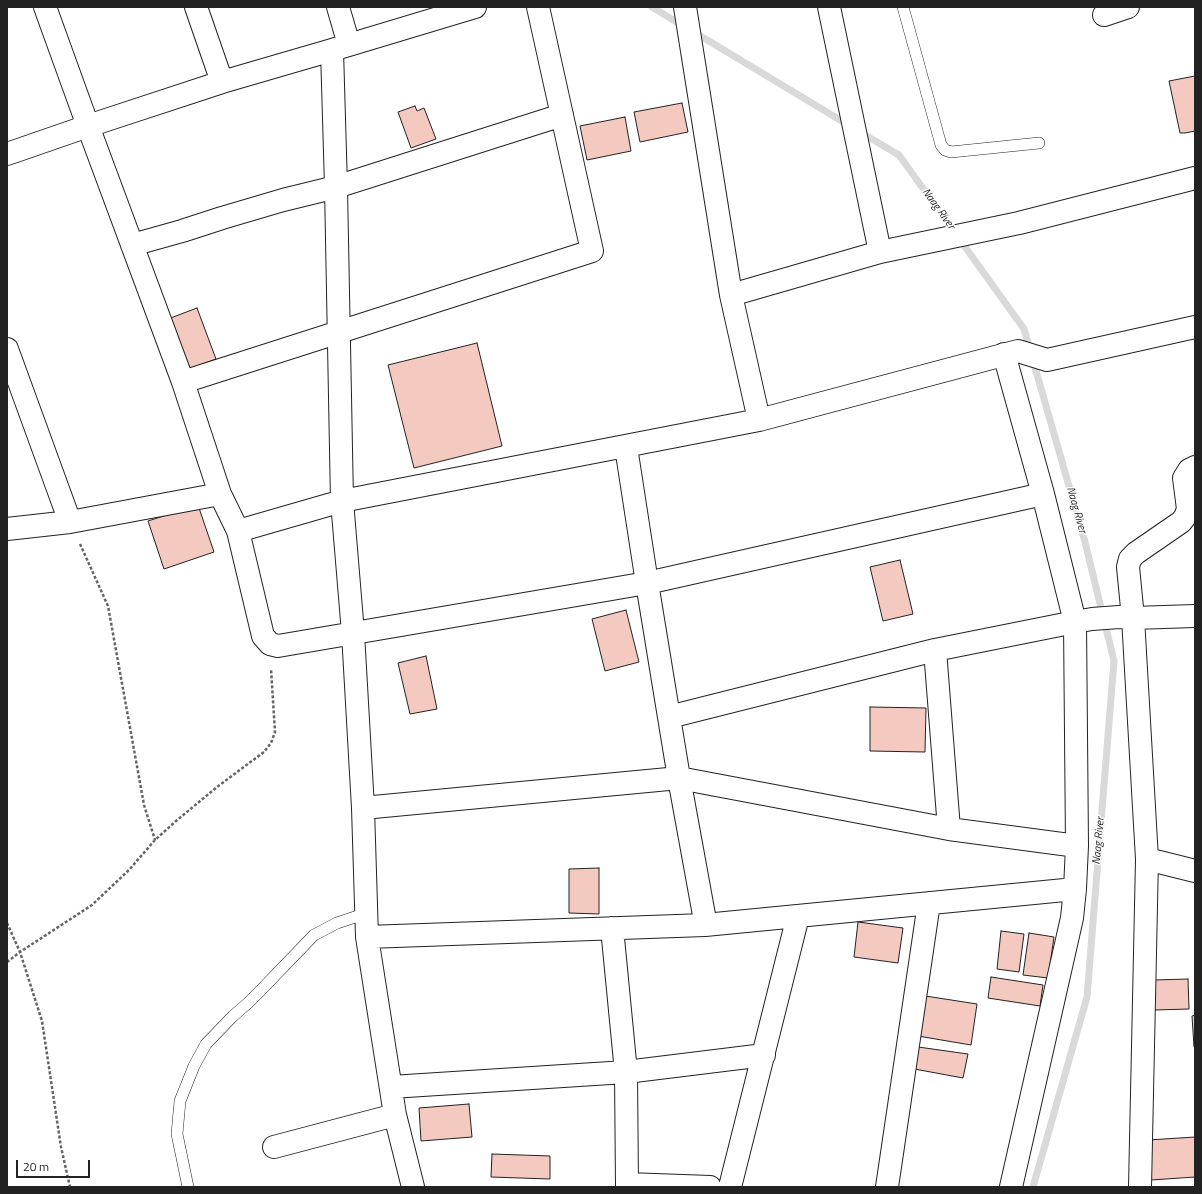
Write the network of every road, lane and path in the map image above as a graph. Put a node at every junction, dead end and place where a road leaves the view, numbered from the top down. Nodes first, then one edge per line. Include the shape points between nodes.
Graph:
1 (45, 7) edge
2 (196, 7) edge
3 (338, 7) edge
4 (475, 7) edge
5 (538, 7) edge
6 (685, 7) edge
7 (829, 7) edge
8 (903, 7) edge
9 (1128, 7) edge
10 (1104, 16) dead end
11 (341, 47) junction
12 (222, 82) junction
13 (562, 115) junction
14 (88, 126) junction
15 (1039, 143) dead end
16 (7, 154) edge
17 (1195, 178) edge
18 (336, 187) junction
19 (132, 245) junction
20 (880, 252) junction
21 (731, 295) junction
22 (1195, 327) edge
23 (339, 333) junction
24 (7, 349) edge
25 (1011, 353) junction
26 (183, 382) junction
27 (760, 420) junction
28 (626, 447) junction
29 (1195, 467) edge
30 (220, 494) junction
31 (1043, 494) junction
32 (342, 501) junction
33 (70, 522) junction
34 (7, 529) edge
35 (238, 531) junction
36 (647, 583) junction
37 (1195, 616) edge
38 (1126, 618) junction
39 (1084, 621) junction
40 (353, 633) junction
41 (270, 644) junction
42 (935, 650) junction
43 (669, 717) junction
44 (679, 778) junction
45 (363, 808) junction
46 (949, 829) junction
47 (155, 840) junction
48 (1077, 846) junction
49 (1146, 859) junction
50 (1195, 871) edge
51 (1075, 889) junction
52 (929, 903) junction
53 (367, 913) junction
54 (798, 916) junction
55 (7, 923) edge
56 (705, 925) junction
57 (612, 928) junction
58 (367, 937) junction
59 (20, 952) junction
60 (7, 962) edge
61 (764, 1055) junction
62 (626, 1072) junction
63 (390, 1087) junction
64 (395, 1115) junction
65 (274, 1147) dead end
66 (627, 1185) edge
67 (70, 1187) edge
68 (188, 1187) edge
69 (413, 1187) edge
70 (710, 1187) edge
71 (730, 1187) edge
72 (887, 1187) edge
73 (1012, 1187) edge
74 (1140, 1187) edge

1 - 14 street
2 - 12 street
3 - 11 street
4 - 11 street
5 - 13 street
6 - 21 street
7 - 20 street
8 - 15 lane via 941,145 945,150 952,152
9 - 10 street
11 - 12 street
11 - 18 street
12 - 14 street
13 - 18 street
13 - 23 street via 592,252
14 - 16 street
14 - 19 street
17 - 20 street via 1019,223
18 - 19 street via 282,200
18 - 23 street
19 - 26 street
20 - 21 street
21 - 27 street
22 - 25 street via 1047,360
23 - 26 street
23 - 32 street
24 - 33 street
25 - 27 street
25 - 31 street
26 - 30 street
27 - 28 street
28 - 32 street
28 - 36 street
29 - 38 street via 1189,470 1184,478 1188,509 1185,517 1130,559
30 - 33 street
30 - 35 street
31 - 36 street
31 - 39 street
32 - 35 street
32 - 40 street
33 - 34 street
33 - 47 path via 108,606 144,805
35 - 41 street via 263,636
36 - 40 street
36 - 43 street
37 - 38 street
38 - 39 street
38 - 49 street
39 - 42 street
39 - 48 street
40 - 41 street via 278,646
40 - 45 street
41 - 47 path via 274,732 271,743 264,752 217,787
42 - 43 street
42 - 46 street
43 - 44 street
44 - 45 street
44 - 46 street
44 - 56 street
45 - 53 street
46 - 48 street
47 - 59 path via 129,870 92,905
48 - 51 street
49 - 50 street
49 - 74 street
51 - 52 street
51 - 73 street via 1072,918
52 - 54 street
52 - 72 street
53 - 58 street
53 - 68 lane via 337,923 314,935 206,1044 180,1101 177,1134
54 - 56 street
54 - 61 street
55 - 59 path
56 - 57 street
57 - 58 street
57 - 62 street
58 - 63 street
59 - 60 path
59 - 67 path via 42,1021 61,1147
61 - 62 street
61 - 71 street
62 - 63 street
62 - 66 street
63 - 64 street
64 - 65 street
64 - 69 street
66 - 70 street

